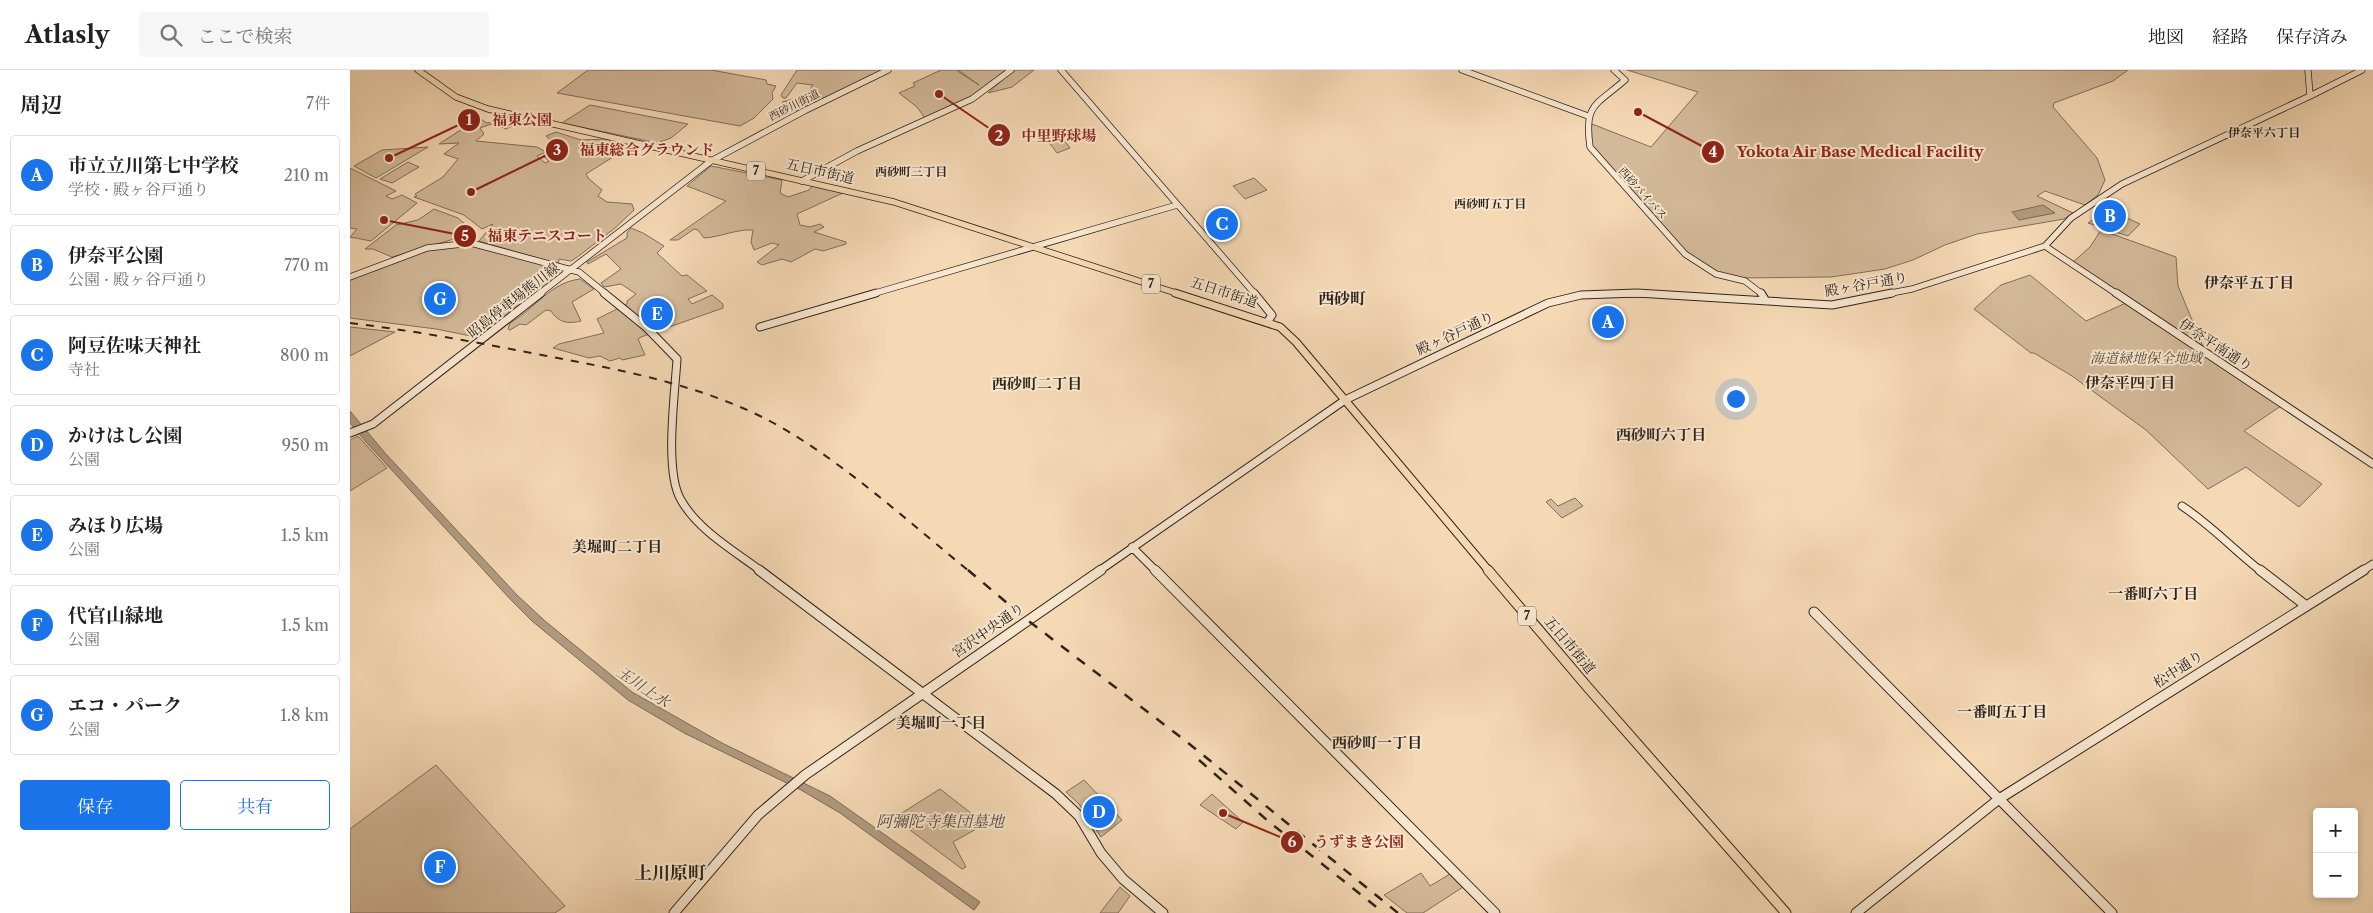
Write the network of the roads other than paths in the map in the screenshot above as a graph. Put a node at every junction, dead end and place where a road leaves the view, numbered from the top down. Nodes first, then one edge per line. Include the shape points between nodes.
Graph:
1 (418, 70) edge
2 (888, 70) edge
3 (1011, 70) edge
4 (1061, 70) edge
5 (1462, 70) edge
6 (1614, 70) edge
7 (2308, 70) edge
8 (2362, 70) edge
9 (2310, 96) junction
10 (1588, 116) junction
11 (711, 161) junction
12 (802, 181) junction
13 (1177, 205) junction
14 (1035, 246) junction
15 (2045, 246) junction
16 (571, 269) junction
17 (350, 277) edge
18 (1766, 301) junction
19 (1268, 321) junction
20 (760, 327) dead end
21 (1345, 400) junction
22 (352, 432) edge
23 (2373, 464) edge
24 (2182, 506) dead end
25 (1132, 547) junction
26 (2373, 564) edge
27 (2305, 605) junction
28 (1814, 612) dead end
29 (923, 692) junction
30 (1999, 799) junction
31 (674, 913) edge
32 (1163, 913) edge
33 (1494, 913) edge
34 (1786, 913) edge
35 (1856, 913) edge
36 (2112, 913) edge

1 - 11 main road, 五日市街道 / 7 via 452,95 488,109
2 - 11 street, 西砂川街道
3 - 12 street via 972,99 857,151
4 - 13 street
5 - 10 street
6 - 10 street via 1625,80 1594,105
7 - 9 street
8 - 9 street, 殿ヶ谷戸通り
9 - 15 street, 殿ヶ谷戸通り via 2122,184 2071,218
10 - 18 street, 西砂バイパス via 1588,143 1592,150 1685,254 1716,274 1745,281
11 - 12 main road, 五日市街道 / 7
11 - 16 street, 昭島停車場熊川線
12 - 14 main road, 五日市街道 / 7 via 894,202
13 - 14 street
13 - 19 street via 1270,312 1272,315
14 - 19 main road, 五日市街道 / 7
14 - 20 street
15 - 18 street, 殿ヶ谷戸通り via 1878,297 1832,305
15 - 23 street, 伊奈平南通り
16 - 17 street via 464,243 427,248
16 - 22 street, 昭島停車場熊川線 via 385,415
16 - 29 street via 621,305 677,359 672,472 680,499 689,512 737,553
18 - 21 street, 殿ヶ谷戸通り via 1637,293 1567,297 1548,303
19 - 21 main road, 五日市街道 / 7 via 1285,331
21 - 25 street, 宮沢中央通り
21 - 34 main road, 五日市街道 / 7 via 1588,688
24 - 27 street via 2205,521 2232,548
25 - 29 street, 宮沢中央通り
25 - 33 street
26 - 27 street, 松中通り
27 - 30 street, 松中通り
28 - 30 street
29 - 31 street, 宮沢中央通り via 785,791 738,837
29 - 32 street via 1080,816 1110,864 1131,888
30 - 35 street, 松中通り
30 - 36 street

